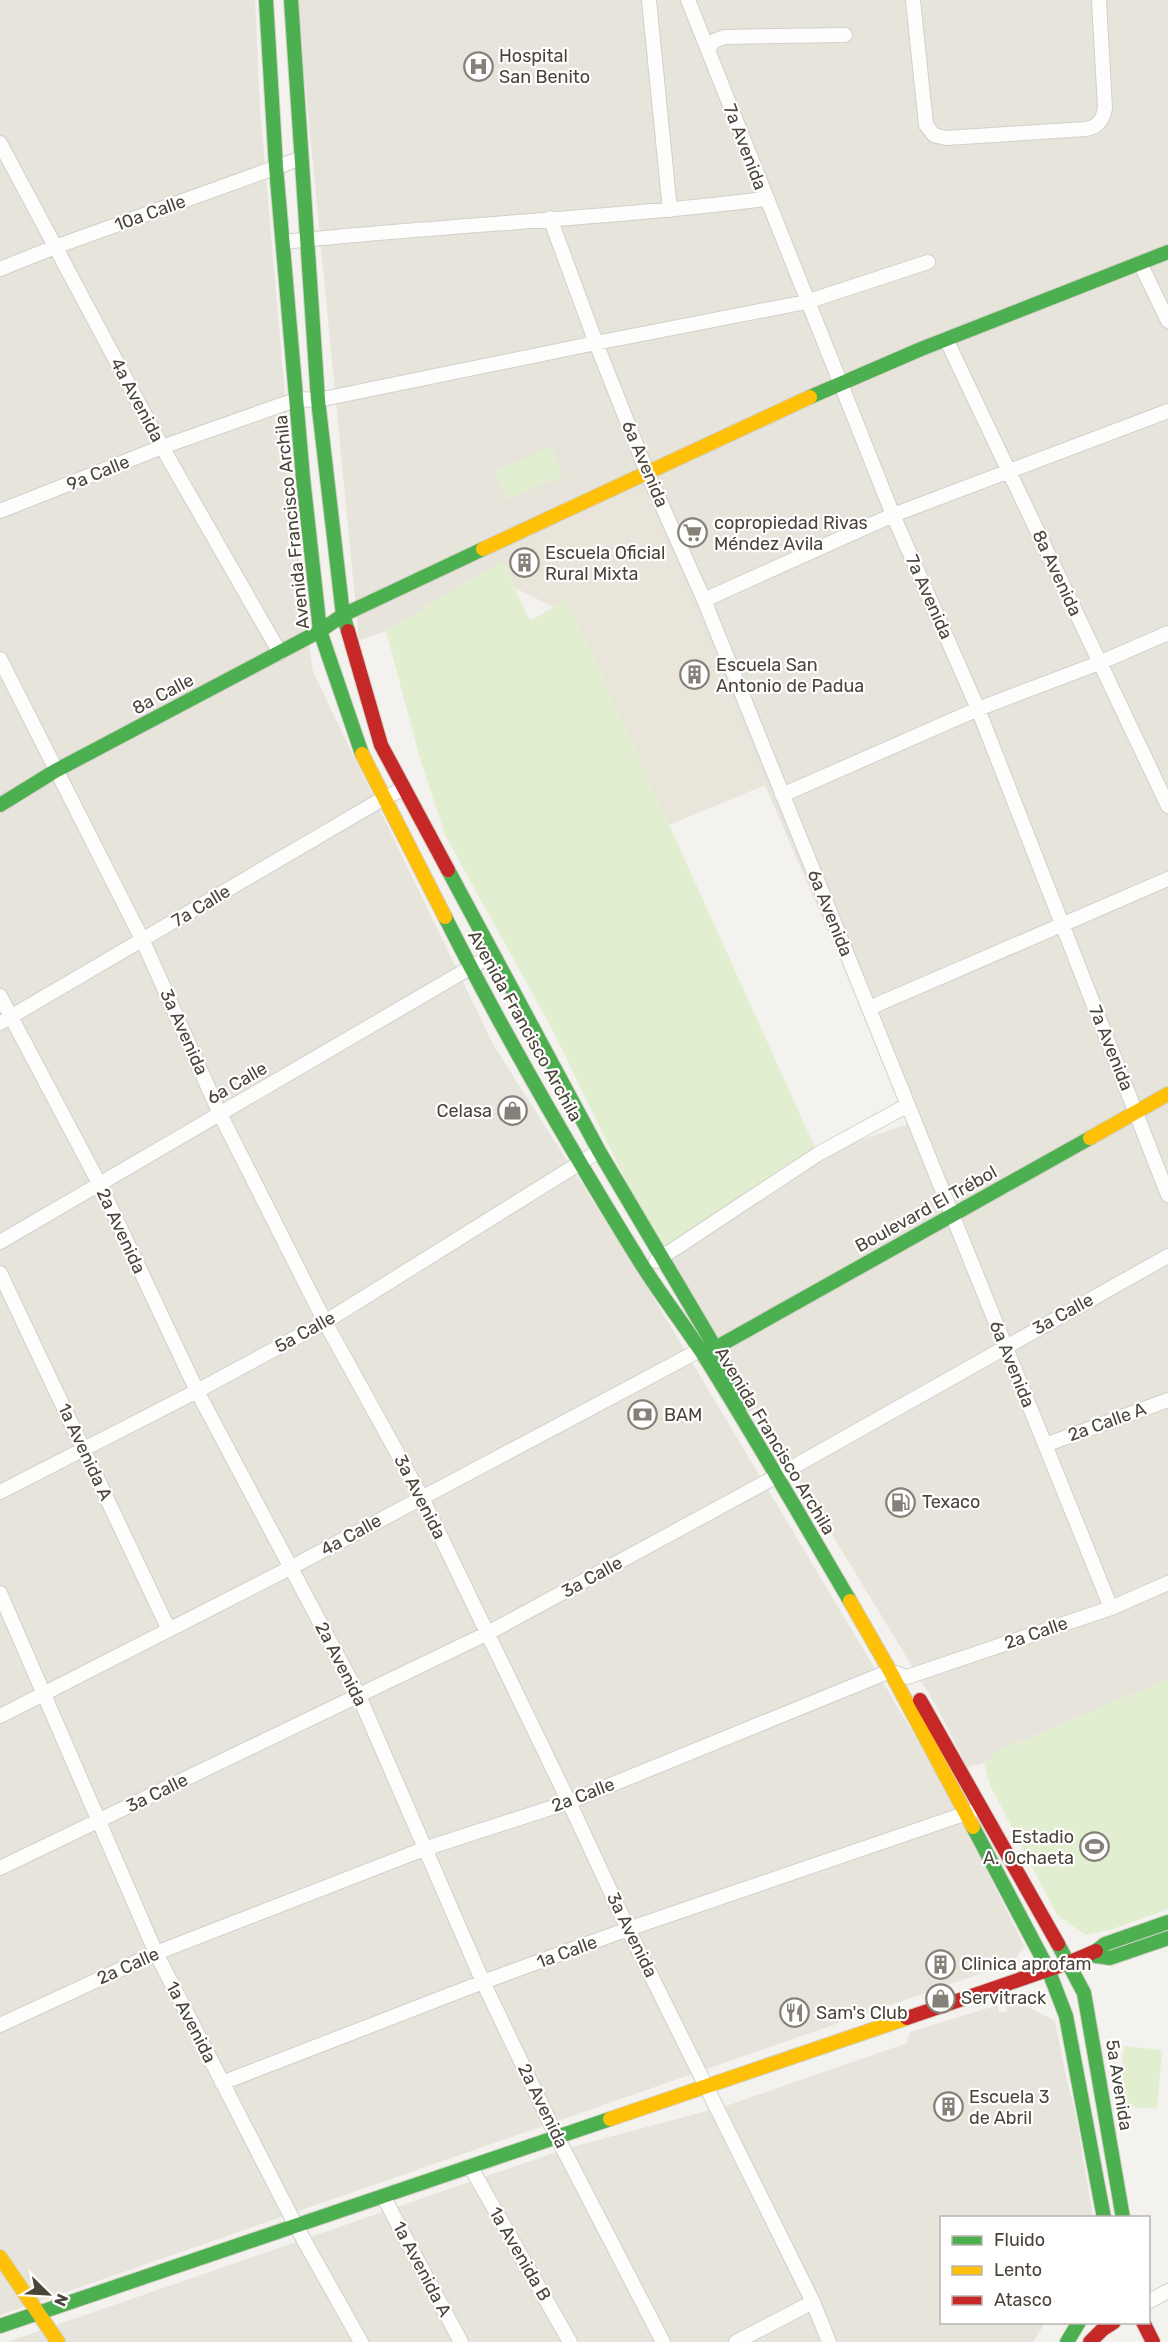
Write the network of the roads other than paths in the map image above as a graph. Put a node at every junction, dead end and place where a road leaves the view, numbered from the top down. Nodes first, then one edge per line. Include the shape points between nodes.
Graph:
1 (266, 0) edge
2 (291, 0) edge
3 (649, 0) edge
4 (688, 0) edge
5 (913, 0) edge
6 (1099, 0) edge
7 (845, 35) dead end
8 (708, 49) junction
9 (0, 143) edge
10 (302, 158) junction
11 (276, 167) junction
12 (765, 198) junction
13 (670, 210) junction
14 (550, 218) junction
15 (307, 239) junction
16 (283, 242) junction
17 (55, 247) junction
18 (1168, 252) edge
19 (928, 262) dead end
20 (1140, 263) junction
21 (0, 269) edge
22 (807, 302) junction
23 (1168, 321) edge
24 (946, 339) junction
25 (596, 343) junction
26 (841, 383) junction
27 (298, 399) junction
28 (318, 400) junction
29 (1168, 411) edge
30 (162, 447) junction
31 (1009, 471) junction
32 (647, 472) junction
33 (0, 511) edge
34 (893, 515) junction
35 (704, 600) junction
36 (342, 615) junction
37 (320, 631) junction
38 (1168, 633) edge
39 (280, 653) junction
40 (0, 659) edge
41 (1099, 663) junction
42 (978, 709) junction
43 (55, 771) junction
44 (403, 789) junction
45 (782, 795) junction
46 (384, 798) junction
47 (0, 806) edge
48 (1168, 806) edge
49 (1168, 879) edge
50 (1062, 925) junction
51 (143, 941) junction
52 (492, 955) junction
53 (470, 967) junction
54 (0, 996) edge
55 (869, 1008) junction
56 (5, 1020) edge
57 (1168, 1094) edge
58 (908, 1105) junction
59 (1136, 1110) junction
60 (220, 1114) junction
61 (599, 1151) junction
62 (580, 1164) junction
63 (100, 1185) junction
64 (1168, 1195) edge
65 (953, 1216) junction
66 (0, 1242) edge
67 (1168, 1256) edge
68 (663, 1257) junction
69 (644, 1268) junction
70 (0, 1273) edge
71 (325, 1322) junction
72 (1005, 1346) junction
73 (717, 1347) junction
74 (700, 1350) junction
75 (197, 1392) junction
76 (1168, 1400) edge
77 (1045, 1445) junction
78 (84, 1448) junction
79 (781, 1473) junction
80 (0, 1492) edge
81 (421, 1496) junction
82 (290, 1568) junction
83 (1168, 1583) edge
84 (0, 1593) edge
85 (1111, 1608) junction
86 (170, 1630) junction
87 (488, 1633) junction
88 (890, 1671) junction
89 (907, 1677) junction
90 (44, 1694) junction
91 (358, 1696) junction
92 (0, 1716) edge
93 (569, 1802) junction
94 (984, 1810) junction
95 (964, 1813) junction
96 (98, 1821) junction
97 (424, 1849) junction
98 (0, 1868) edge
99 (1168, 1923) edge
100 (628, 1929) junction
101 (1168, 1938) edge
102 (156, 1953) junction
103 (1090, 1955) junction
104 (1068, 1963) junction
105 (1048, 1969) junction
106 (483, 1982) junction
107 (0, 2025) edge
108 (222, 2083) junction
109 (705, 2086) junction
110 (557, 2137) junction
111 (470, 2166) junction
112 (383, 2196) junction
113 (1104, 2216) edge
114 (1123, 2216) edge
115 (296, 2226) junction
116 (0, 2257) edge
117 (1168, 2290) edge
118 (1150, 2301) edge
119 (813, 2302) junction
120 (39, 2313) junction
121 (1078, 2324) edge
122 (1111, 2324) edge
123 (1144, 2324) edge
124 (0, 2326) edge
125 (58, 2342) edge
126 (362, 2342) edge
127 (460, 2342) edge
128 (570, 2342) edge
129 (663, 2342) edge
130 (736, 2342) edge
131 (829, 2342) edge
132 (1067, 2342) edge
133 (1090, 2342) edge
134 (1153, 2342) edge

1 - 11 main road, Avenida Francisco Archila
2 - 10 main road, Avenida Francisco Archila
3 - 13 street
4 - 8 street, 7a Avenida
5 - 6 street via 926,125 934,135 946,138 1086,129 1097,125 1105,108
7 - 8 street via 724,37
8 - 12 street, 7a Avenida
9 - 17 street, 4a Avenida
10 - 11 street, 10a Calle
10 - 15 main road, Avenida Francisco Archila
11 - 16 main road, Avenida Francisco Archila
11 - 17 street, 10a Calle
12 - 13 street
12 - 22 street, 7a Avenida
13 - 14 street
14 - 15 street
14 - 25 street, 6a Avenida
15 - 16 street
15 - 28 main road, Avenida Francisco Archila
16 - 27 main road, Avenida Francisco Archila
17 - 21 street, 10a Calle
17 - 30 street, 4a Avenida
18 - 20 main road, 8a Calle
19 - 22 street
20 - 23 street
20 - 24 main road, 8a Calle
22 - 25 street
22 - 26 street, 7a Avenida
24 - 26 main road, 8a Calle
24 - 31 street, 8a Avenida
25 - 28 street
25 - 32 street, 6a Avenida
26 - 32 main road, 8a Calle
26 - 34 street, 7a Avenida
27 - 28 street
27 - 30 street, 9a Calle
27 - 37 main road, Avenida Francisco Archila
28 - 36 main road, Avenida Francisco Archila
29 - 31 street
30 - 33 street, 9a Calle
30 - 39 street, 4a Avenida
31 - 34 street
31 - 41 street, 8a Avenida
32 - 35 street, 6a Avenida
32 - 36 main road, 8a Calle
34 - 35 street
34 - 42 street, 7a Avenida
35 - 45 street, 6a Avenida
36 - 37 main road, 8a Calle
36 - 44 main road, Avenida Francisco Archila via 381,745
37 - 39 main road, 8a Calle
37 - 46 main road, Avenida Francisco Archila via 359,748
38 - 41 street
39 - 43 main road, 8a Calle
40 - 43 street, 3a Avenida
41 - 42 street
41 - 48 street, 8a Avenida
42 - 45 street
42 - 50 street, 7a Avenida
43 - 47 main road, 8a Calle
43 - 51 street, 3a Avenida
44 - 46 street, 7a Calle
44 - 52 main road, Avenida Francisco Archila
45 - 55 street, 6a Avenida
46 - 51 street, 7a Calle
46 - 53 main road, Avenida Francisco Archila
49 - 50 street
50 - 55 street
50 - 59 street, 7a Avenida
51 - 56 street, 7a Calle
51 - 60 street, 3a Avenida
52 - 53 street, 6a Calle
52 - 61 main road, Avenida Francisco Archila
53 - 60 street, 6a Calle
53 - 62 main road, Avenida Francisco Archila
54 - 56 street, 2a Avenida
55 - 58 street, 6a Avenida
56 - 63 street, 2a Avenida
57 - 59 main road, Boulevard El Trébol
58 - 65 street, 6a Avenida
58 - 68 street via 818,1154
59 - 64 street, 7a Avenida
59 - 65 main road, Boulevard El Trébol
60 - 63 street, 6a Calle
60 - 71 street, 3a Avenida
61 - 62 street, 5a Calle
61 - 68 main road, Avenida Francisco Archila
62 - 69 main road, Avenida Francisco Archila
62 - 71 street, 5a Calle
63 - 66 street, 6a Calle
63 - 75 street, 2a Avenida
65 - 72 street, 6a Avenida
65 - 73 main road, Boulevard El Trébol
67 - 72 street, 3a Calle
68 - 69 street
68 - 73 main road, Avenida Francisco Archila
69 - 74 main road, Avenida Francisco Archila
70 - 78 street, 1a Avenida A
71 - 75 street, 5a Calle
71 - 81 street, 3a Avenida
72 - 77 street, 6a Avenida
72 - 79 street, 3a Calle
73 - 74 main road, Boulevard El Trébol
73 - 79 main road, Avenida Francisco Archila
74 - 79 main road, Avenida Francisco Archila
74 - 81 street, 4a Calle
75 - 78 street, 5a Calle
75 - 82 street, 2a Avenida
76 - 77 street, 2a Calle A
77 - 85 street, 6a Avenida
78 - 80 street, 5a Calle
78 - 86 street, 1a Avenida A
79 - 87 street, 3a Calle
79 - 88 main road, Avenida Francisco Archila
79 - 89 main road, Avenida Francisco Archila via 849,1575
81 - 82 street, 4a Calle
81 - 87 street, 3a Avenida
82 - 86 street, 4a Calle
82 - 91 street, 2a Avenida
83 - 85 street, 2a Calle
84 - 90 street, 1a Avenida
85 - 89 street, 2a Calle
86 - 90 street, 4a Calle
87 - 91 street, 3a Calle
87 - 93 street, 3a Avenida
88 - 89 street
88 - 93 street, 2a Calle
88 - 95 main road, Avenida Francisco Archila
89 - 94 main road, Avenida Francisco Archila
90 - 92 street, 4a Calle
90 - 96 street, 1a Avenida
91 - 96 street, 3a Calle
91 - 97 street, 2a Avenida
93 - 97 street, 2a Calle
93 - 100 street, 3a Avenida
94 - 95 street, 1a Calle
94 - 104 main road, Avenida Francisco Archila
95 - 100 street, 1a Calle
95 - 105 main road, Avenida Francisco Archila
96 - 98 street, 3a Calle
96 - 102 street, 1a Avenida
97 - 102 street, 2a Calle
97 - 106 street, 2a Avenida
99 - 103 main road via 1105,1944
100 - 106 street, 1a Calle
100 - 109 street, 3a Avenida
101 - 103 main road via 1110,1958
102 - 107 street, 2a Calle
102 - 108 street, 1a Avenida
103 - 104 main road
104 - 105 main road
104 - 114 main road, 5a Avenida via 1089,2014
105 - 109 main road
105 - 113 main road via 1066,2016
106 - 108 street, 1a Calle
106 - 110 street, 2a Avenida
108 - 115 street, 1a Avenida
109 - 110 main road
109 - 119 street, 3a Avenida
110 - 111 main road
110 - 129 street, 2a Avenida
111 - 112 main road
111 - 128 street, 1a Avenida B
112 - 115 main road
112 - 127 street, 1a Avenida A
115 - 120 main road
115 - 126 street, 1a Avenida
116 - 120 main road
117 - 118 street
119 - 130 street
119 - 131 street, 3a Avenida
120 - 124 main road
120 - 125 main road
121 - 132 main road
122 - 133 main road
123 - 134 main road

